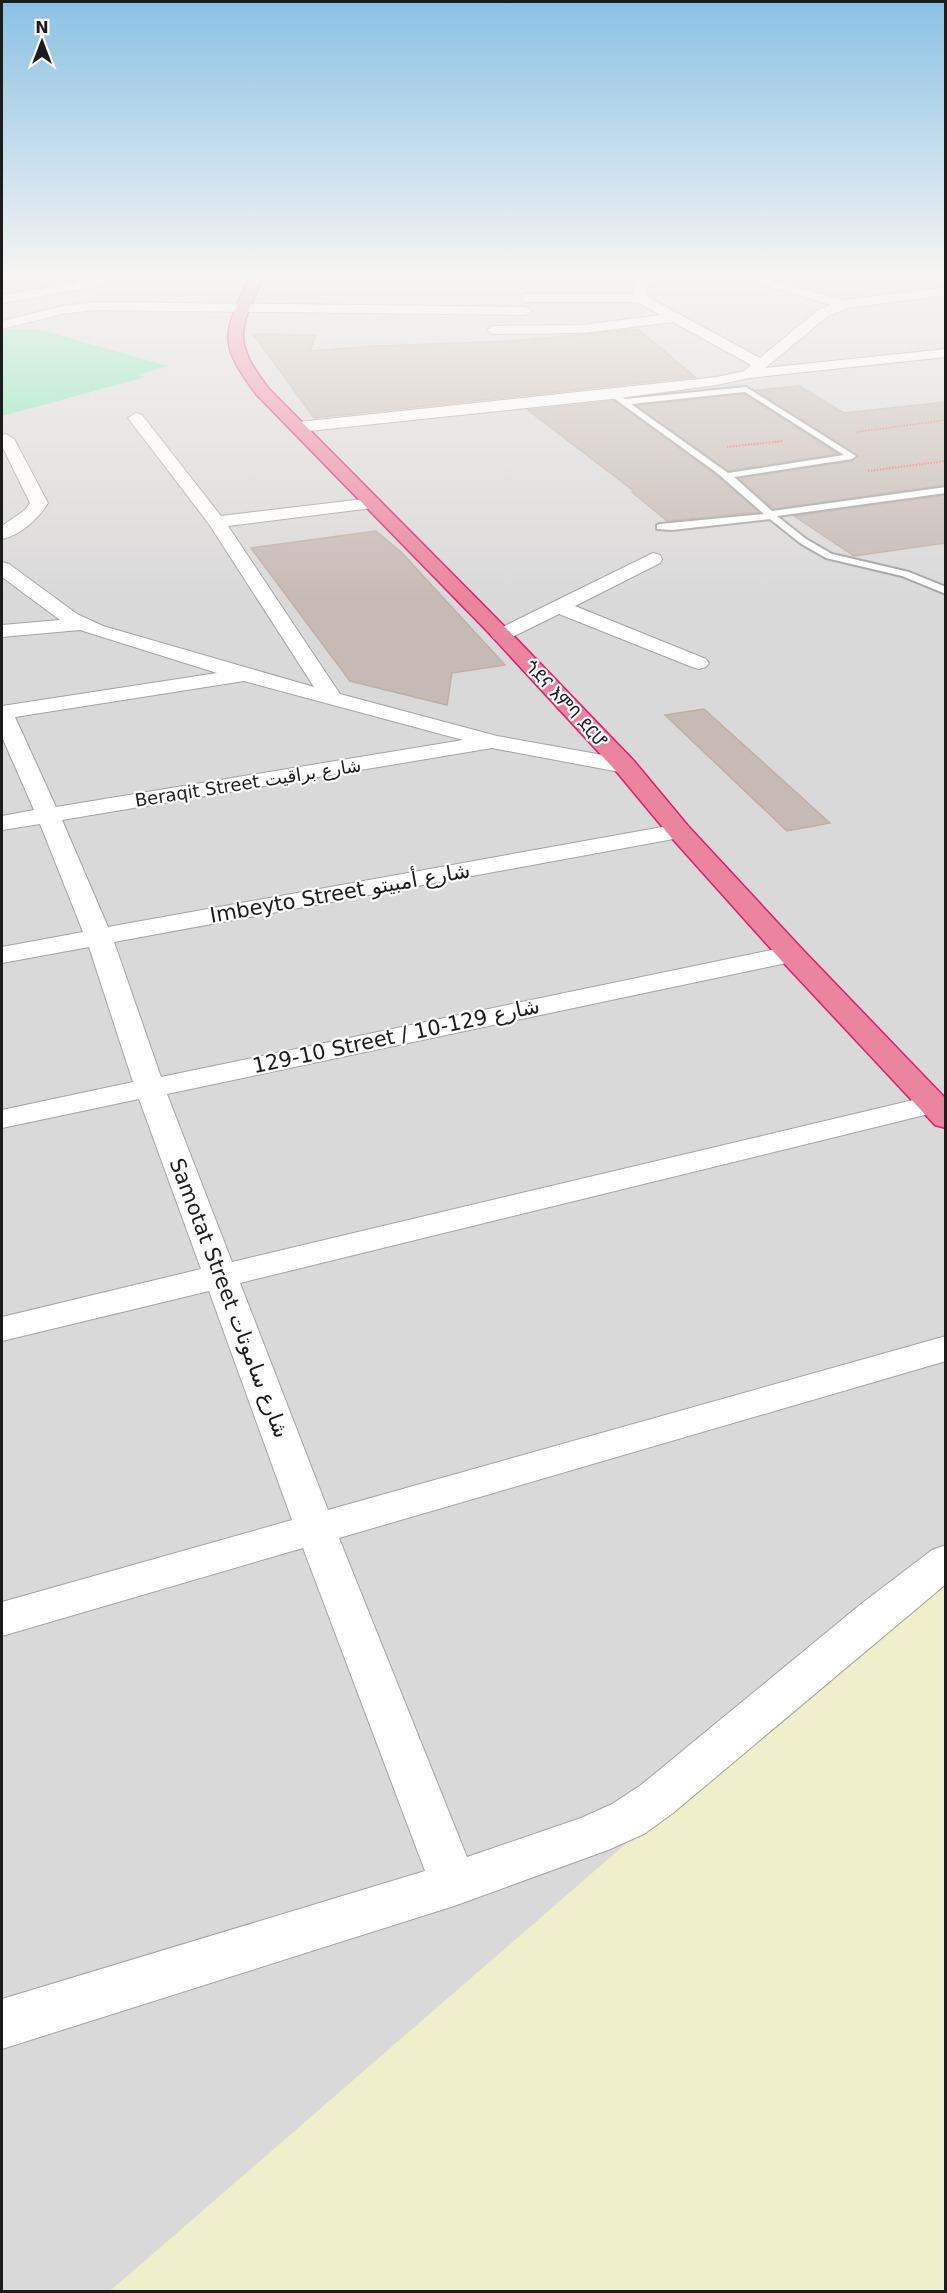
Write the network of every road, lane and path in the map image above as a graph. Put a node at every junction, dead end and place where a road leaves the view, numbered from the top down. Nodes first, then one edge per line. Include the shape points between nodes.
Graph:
1 (256, 384) edge
2 (699, 384) edge
3 (618, 398) junction
4 (136, 418) dead end
5 (299, 427) junction
6 (6, 439) dead end
7 (726, 476) junction
8 (945, 490) edge
9 (372, 503) junction
10 (770, 515) junction
11 (216, 522) junction
12 (660, 527) dead end
13 (2, 534) edge
14 (653, 559) dead end
15 (2, 568) edge
16 (945, 591) edge
17 (560, 607) junction
18 (80, 624) junction
19 (2, 631) edge
20 (501, 635) junction
21 (699, 663) dead end
22 (246, 675) junction
23 (332, 698) junction
24 (2, 713) edge
25 (495, 742) junction
26 (625, 766) junction
27 (48, 815) junction
28 (2, 823) edge
29 (679, 831) junction
30 (99, 938) junction
31 (791, 954) junction
32 (2, 955) edge
33 (150, 1088) junction
34 (940, 1111) edge
35 (2, 1119) edge
36 (222, 1275) junction
37 (2, 1329) edge
38 (945, 1348) edge
39 (316, 1530) junction
40 (945, 1561) edge
41 (2, 1618) edge
42 (454, 1884) junction
43 (2, 2024) edge

1 - 5 highway, ጎደና እምባ ደርሆ
2 - 3 street
3 - 5 street
3 - 7 lane
3 - 7 lane via 746,389 852,456
4 - 11 street
5 - 9 highway, ጎደና እምባ ደርሆ
6 - 13 street via 39,503 32,514
7 - 10 lane
8 - 10 lane
9 - 11 street
9 - 20 highway, ጎደና እምባ ደርሆ
10 - 12 lane
10 - 16 lane via 830,556 905,574
11 - 23 street
14 - 17 street
15 - 18 street
17 - 20 street
17 - 21 street
18 - 19 street
18 - 22 street
20 - 26 highway, ጎደና እምባ ደርሆ
22 - 23 street
22 - 24 street
23 - 25 street
24 - 27 street, Samotat Street شارع ساموتات
25 - 26 street
25 - 27 street, Beraqit Street شارع براقيت
26 - 29 highway, ጎደና እምባ ደርሆ
27 - 28 street, Beraqit Street شارع براقيت
27 - 30 street, Samotat Street شارع ساموتات
29 - 30 street, Imbeyto Street شارع أمبيتو
29 - 31 highway, ጎደና እምባ ደርሆ
30 - 32 street, Imbeyto Street شارع أمبيتو
30 - 33 street, Samotat Street شارع ساموتات
31 - 33 street, 129-10 Street / شارع 129-10
31 - 34 highway, ጎደና እምባ ደርሆ
33 - 35 street, 129-10 Street / شارع 129-10
33 - 36 street, Samotat Street شارع ساموتات
34 - 36 street
36 - 37 street
36 - 39 street, Samotat Street شارع ساموتات
38 - 39 street
39 - 41 street
39 - 42 street, Samotat Street شارع ساموتات
40 - 42 street via 628,1819
42 - 43 street

